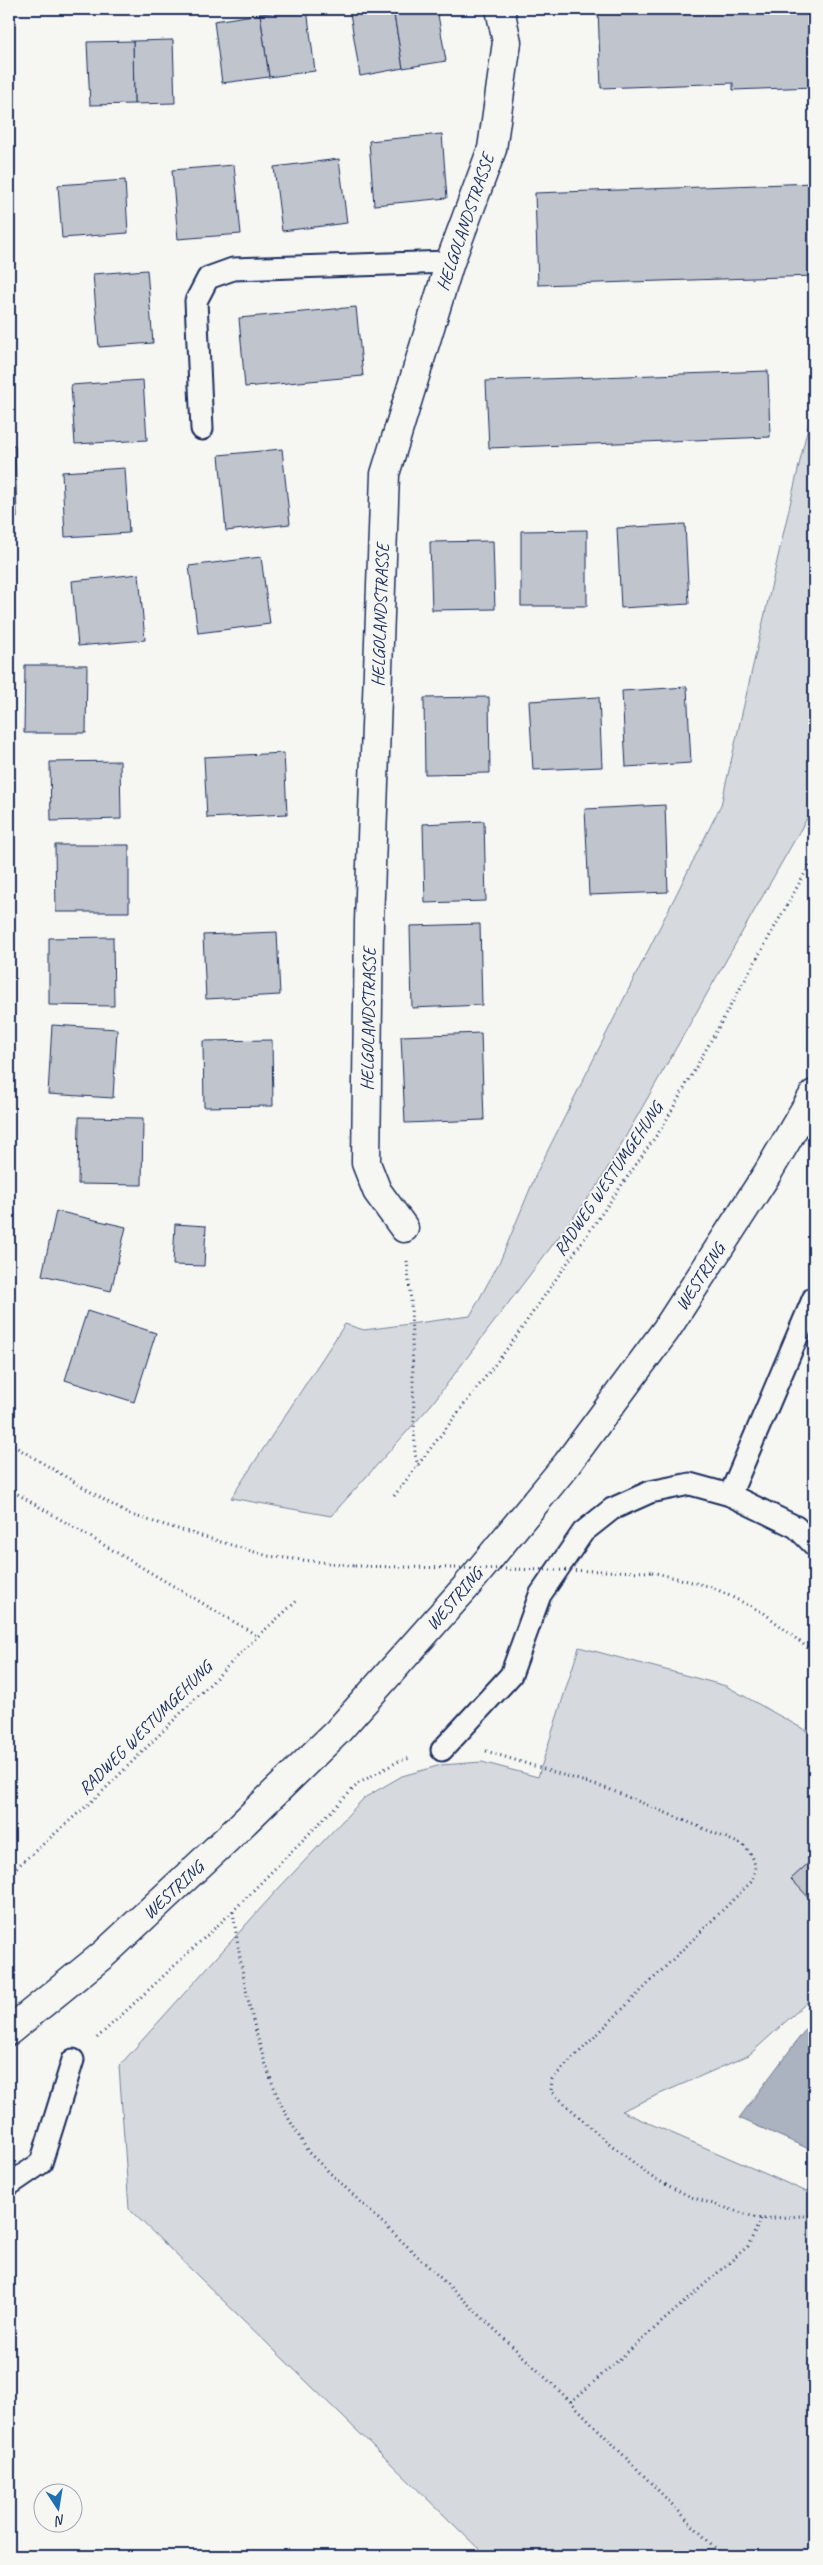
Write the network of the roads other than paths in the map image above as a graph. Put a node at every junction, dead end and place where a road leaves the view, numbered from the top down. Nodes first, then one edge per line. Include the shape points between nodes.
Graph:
1 (500, 9) edge
2 (450, 262) junction
3 (202, 429) dead end
4 (814, 1094) edge
5 (404, 1228) road end
6 (814, 1297) edge
7 (730, 1495) junction
8 (814, 1545) edge
9 (442, 1750) road end
10 (9, 2031) edge
11 (73, 2060) road end
12 (9, 2185) edge

1 - 2 street, HELGOLANDSTRASSE via 507,42 492,149
2 - 3 lane via 233,269 208,278 196,301
2 - 5 street, HELGOLANDSTRASSE via 385,474 369,922 366,1163 377,1191
4 - 10 street, WESTRING via 767,1174 666,1330 567,1464 465,1588 338,1731 228,1839 104,1954
6 - 7 lane
7 - 8 lane via 796,1527
7 - 9 lane via 690,1484 650,1492 612,1509 583,1532 540,1596 511,1675
11 - 12 lane via 42,2163

